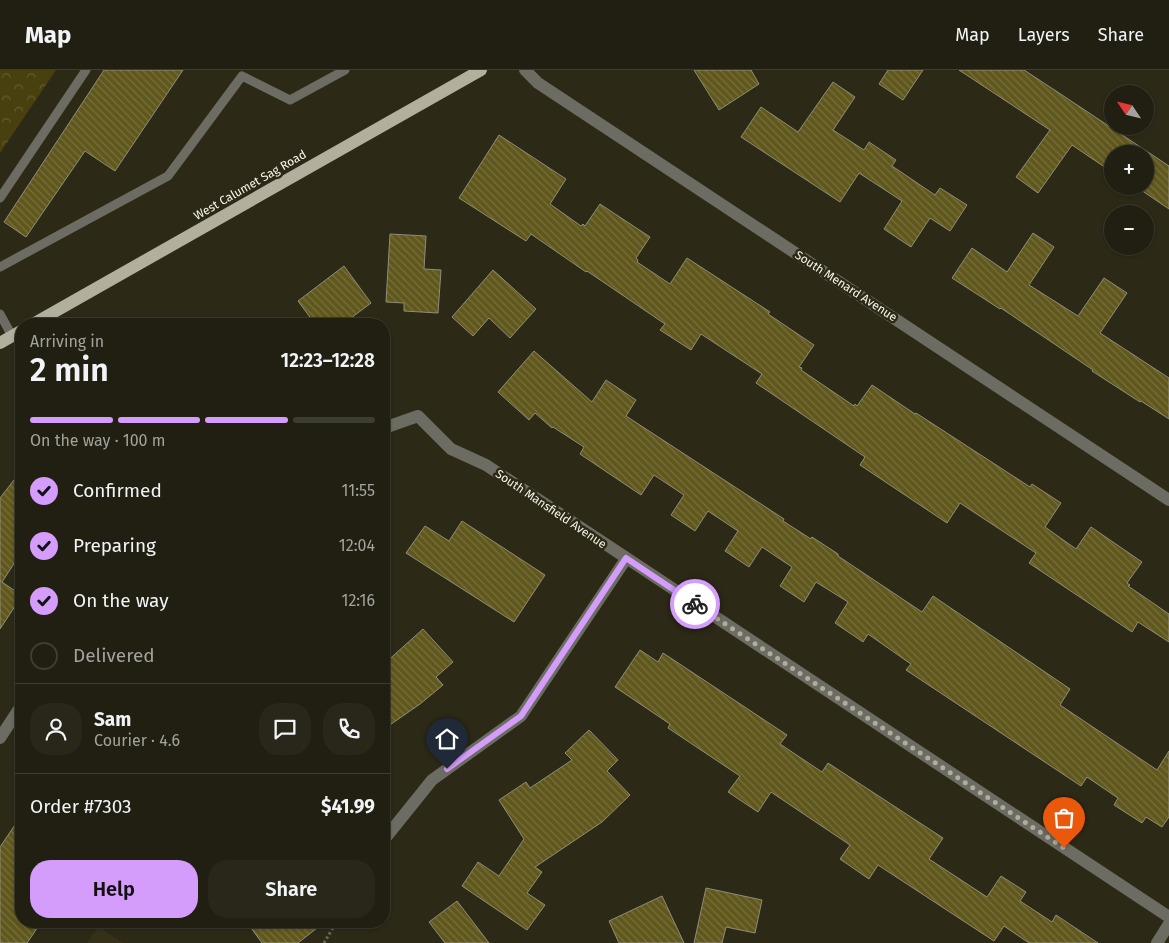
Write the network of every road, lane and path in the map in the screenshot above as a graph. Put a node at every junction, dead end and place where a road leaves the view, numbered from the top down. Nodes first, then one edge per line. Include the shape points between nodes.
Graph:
1 (86, 70) edge
2 (345, 70) edge
3 (481, 70) edge
4 (525, 70) edge
5 (0, 198) edge
6 (0, 267) edge
7 (0, 314) edge
8 (44, 318) edge
9 (15, 331) edge
10 (15, 334) edge
11 (0, 343) edge
12 (390, 426) edge
13 (1169, 500) edge
14 (626, 558) junction
15 (15, 715) edge
16 (0, 738) edge
17 (390, 832) edge
18 (1169, 917) edge
19 (1169, 924) edge
20 (333, 928) edge
21 (324, 943) edge
22 (1157, 943) edge

1 - 5 lane
2 - 6 lane via 290,100 242,76 168,176
3 - 8 main road, West Calumet Sag Road
4 - 13 street, South Menard Avenue via 538,83
7 - 9 lane
10 - 11 main road
12 - 14 street, South Mansfield Avenue via 418,416 451,450 486,465
14 - 17 street via 521,716 432,780
14 - 18 street, South Mansfield Avenue
15 - 16 street
19 - 22 street
20 - 21 path

